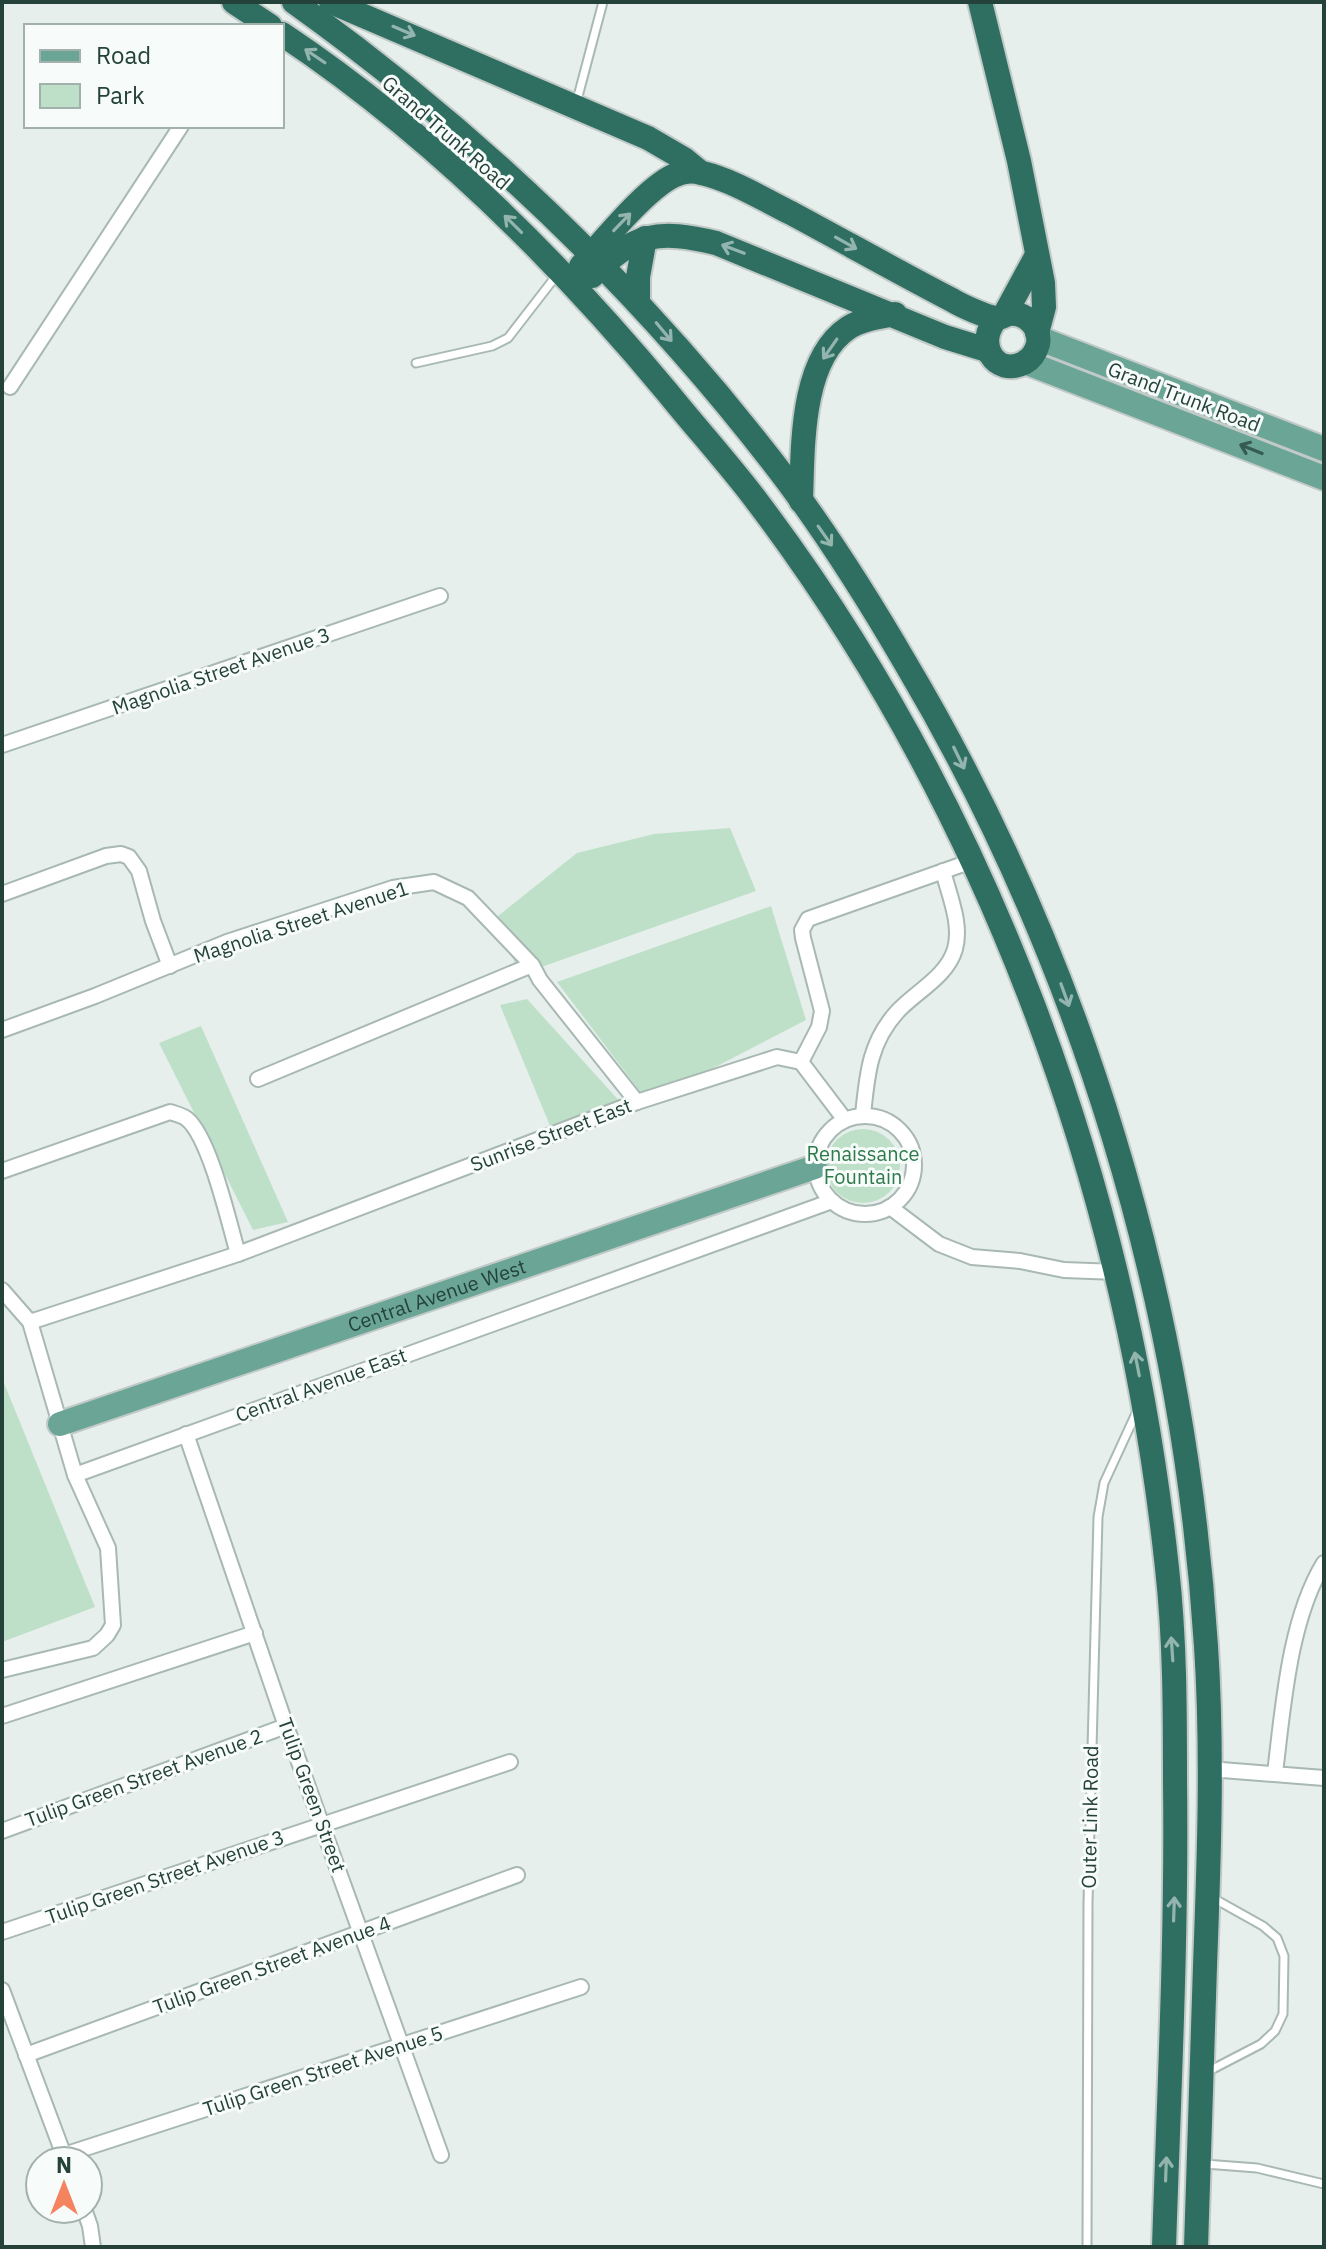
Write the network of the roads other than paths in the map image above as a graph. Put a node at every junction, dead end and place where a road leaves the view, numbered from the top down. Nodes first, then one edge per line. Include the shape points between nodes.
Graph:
1 (234, 2) edge
2 (294, 2) edge
3 (331, 2) edge
4 (603, 2) edge
5 (980, 2) edge
6 (257, 23) edge
7 (284, 35) edge
8 (576, 106) junction
9 (180, 128) edge
10 (701, 173) junction
11 (645, 238) junction
12 (1037, 255) junction
13 (596, 261) junction
14 (569, 280) junction
15 (638, 302) junction
16 (895, 314) junction
17 (1001, 316) junction
18 (1038, 336) junction
19 (987, 350) junction
20 (1025, 362) junction
21 (416, 363) dead end
22 (10, 387) dead end
23 (1324, 449) edge
24 (1324, 478) edge
25 (801, 501) junction
26 (440, 596) dead end
27 (2, 745) edge
28 (972, 861) junction
29 (943, 871) junction
30 (2, 894) edge
31 (532, 965) junction
32 (170, 966) junction
33 (2, 1030) edge
34 (801, 1062) junction
35 (258, 1079) dead end
36 (637, 1102) junction
37 (863, 1115) junction
38 (845, 1120) junction
39 (815, 1167) junction
40 (2, 1171) edge
41 (832, 1201) junction
42 (890, 1207) junction
43 (238, 1254) junction
44 (1117, 1272) junction
45 (2, 1290) edge
46 (30, 1322) junction
47 (1144, 1396) junction
48 (60, 1424) junction
49 (186, 1434) junction
50 (75, 1475) junction
51 (1324, 1563) edge
52 (255, 1633) junction
53 (2, 1670) edge
54 (2, 1716) edge
55 (286, 1726) junction
56 (510, 1762) dead end
57 (1209, 1769) junction
58 (1275, 1773) junction
59 (1324, 1778) edge
60 (322, 1825) junction
61 (2, 1831) edge
62 (517, 1875) dead end
63 (1208, 1895) junction
64 (2, 1932) edge
65 (361, 1932) junction
66 (581, 1987) dead end
67 (2, 1990) edge
68 (401, 2045) junction
69 (26, 2055) junction
70 (1201, 2074) junction
71 (60, 2145) edge
72 (104, 2145) edge
73 (441, 2155) dead end
74 (1198, 2164) junction
75 (1324, 2184) edge
76 (90, 2225) edge
77 (93, 2247) edge
78 (1087, 2247) edge
79 (1164, 2247) edge
80 (1196, 2247) edge

1 - 6 highway
2 - 13 highway via 362,50 493,161
3 -> 8 highway
4 - 8 lane
5 - 12 highway
14 -> 7 highway, Grand Trunk Road via 415,134
8 - 10 highway via 659,143
9 - 22 street
13 -> 10 highway via 648,196 673,175
10 -> 17 highway via 766,200 960,304
11 - 13 highway
11 - 15 highway
16 -> 11 highway via 716,243 690,237
12 - 17 highway
12 - 18 highway via 1045,295
13 - 14 highway
13 - 15 highway
14 - 21 lane via 508,338
14 - 28 highway, Grand Trunk Road via 756,499 914,746
15 -> 25 highway
16 - 19 highway
16 -> 25 highway via 848,328 817,369 809,393
17 - 18 highway via 1021,315
17 - 19 highway via 989,327
18 - 20 highway via 1033,356
18 - 23 main road, Grand Trunk Road
19 - 20 highway via 1003,365
24 -> 20 main road, Grand Trunk Road
25 -> 57 highway via 863,591 946,731 1021,882 1092,1068 1147,1260 1175,1391 1200,1570
26 - 27 street, Magnolia Street Avenue 3
28 - 29 street
28 - 44 highway, Grand Trunk Road via 1033,1004 1089,1169
29 - 34 street via 806,921 803,938 822,1011
29 - 37 street via 957,926 956,946 950,962 896,1013 873,1051
30 - 32 street via 106,856 129,857 139,871
31 - 32 street, Magnolia Street Avenue1 via 468,898 434,882 393,888
31 - 35 street
31 - 36 street, Magnolia Street Avenue1
32 - 33 street, Magnolia Street Avenue1
34 - 36 street, Sunrise Street East via 777,1057
34 - 38 street
36 - 43 street, Sunrise Street East
37 - 38 street
37 - 42 street via 883,1118 911,1144 912,1182
38 - 39 street via 829,1131
39 - 41 street via 820,1186
39 - 48 main road, Central Avenue West
40 - 43 street via 170,1112 189,1121 203,1141
41 - 42 street via 848,1212 867,1214
41 - 49 street, Central Avenue East
42 - 44 street via 939,1244 972,1257
43 - 46 street, Sunrise Street East
47 -> 44 highway, Grand Trunk Road
45 - 46 street
46 - 48 street
47 - 78 lane, Outer Link Road via 1104,1483 1098,1517
79 -> 47 highway, Grand Trunk Road via 1176,1859 1174,1678 1168,1575
48 - 50 street
49 - 50 street, Central Avenue East
49 - 52 street, Tulip Green Street
50 - 53 street via 108,1548 113,1625 93,1648
51 - 58 street via 1302,1615 1285,1682
52 - 54 street
52 - 55 street, Tulip Green Street
55 - 60 street, Tulip Green Street
55 - 61 street, Tulip Green Street Avenue 2
56 - 60 street, Tulip Green Street Avenue 3
57 - 58 street
57 - 63 highway
58 - 59 street
60 - 64 street, Tulip Green Street Avenue 3
60 - 65 street, Tulip Green Street
62 - 65 street, Tulip Green Street Avenue 4
63 - 70 highway
63 - 70 lane via 1277,1938 1284,1956 1283,2014 1261,2044
65 - 68 street, Tulip Green Street
65 - 69 street, Tulip Green Street Avenue 4
66 - 68 street, Tulip Green Street Avenue 5
67 - 69 street
68 - 72 street, Tulip Green Street Avenue 5
68 - 73 street, Tulip Green Street
69 - 71 street
70 - 74 highway
74 - 75 lane via 1257,2168
74 - 80 highway
76 - 77 street

